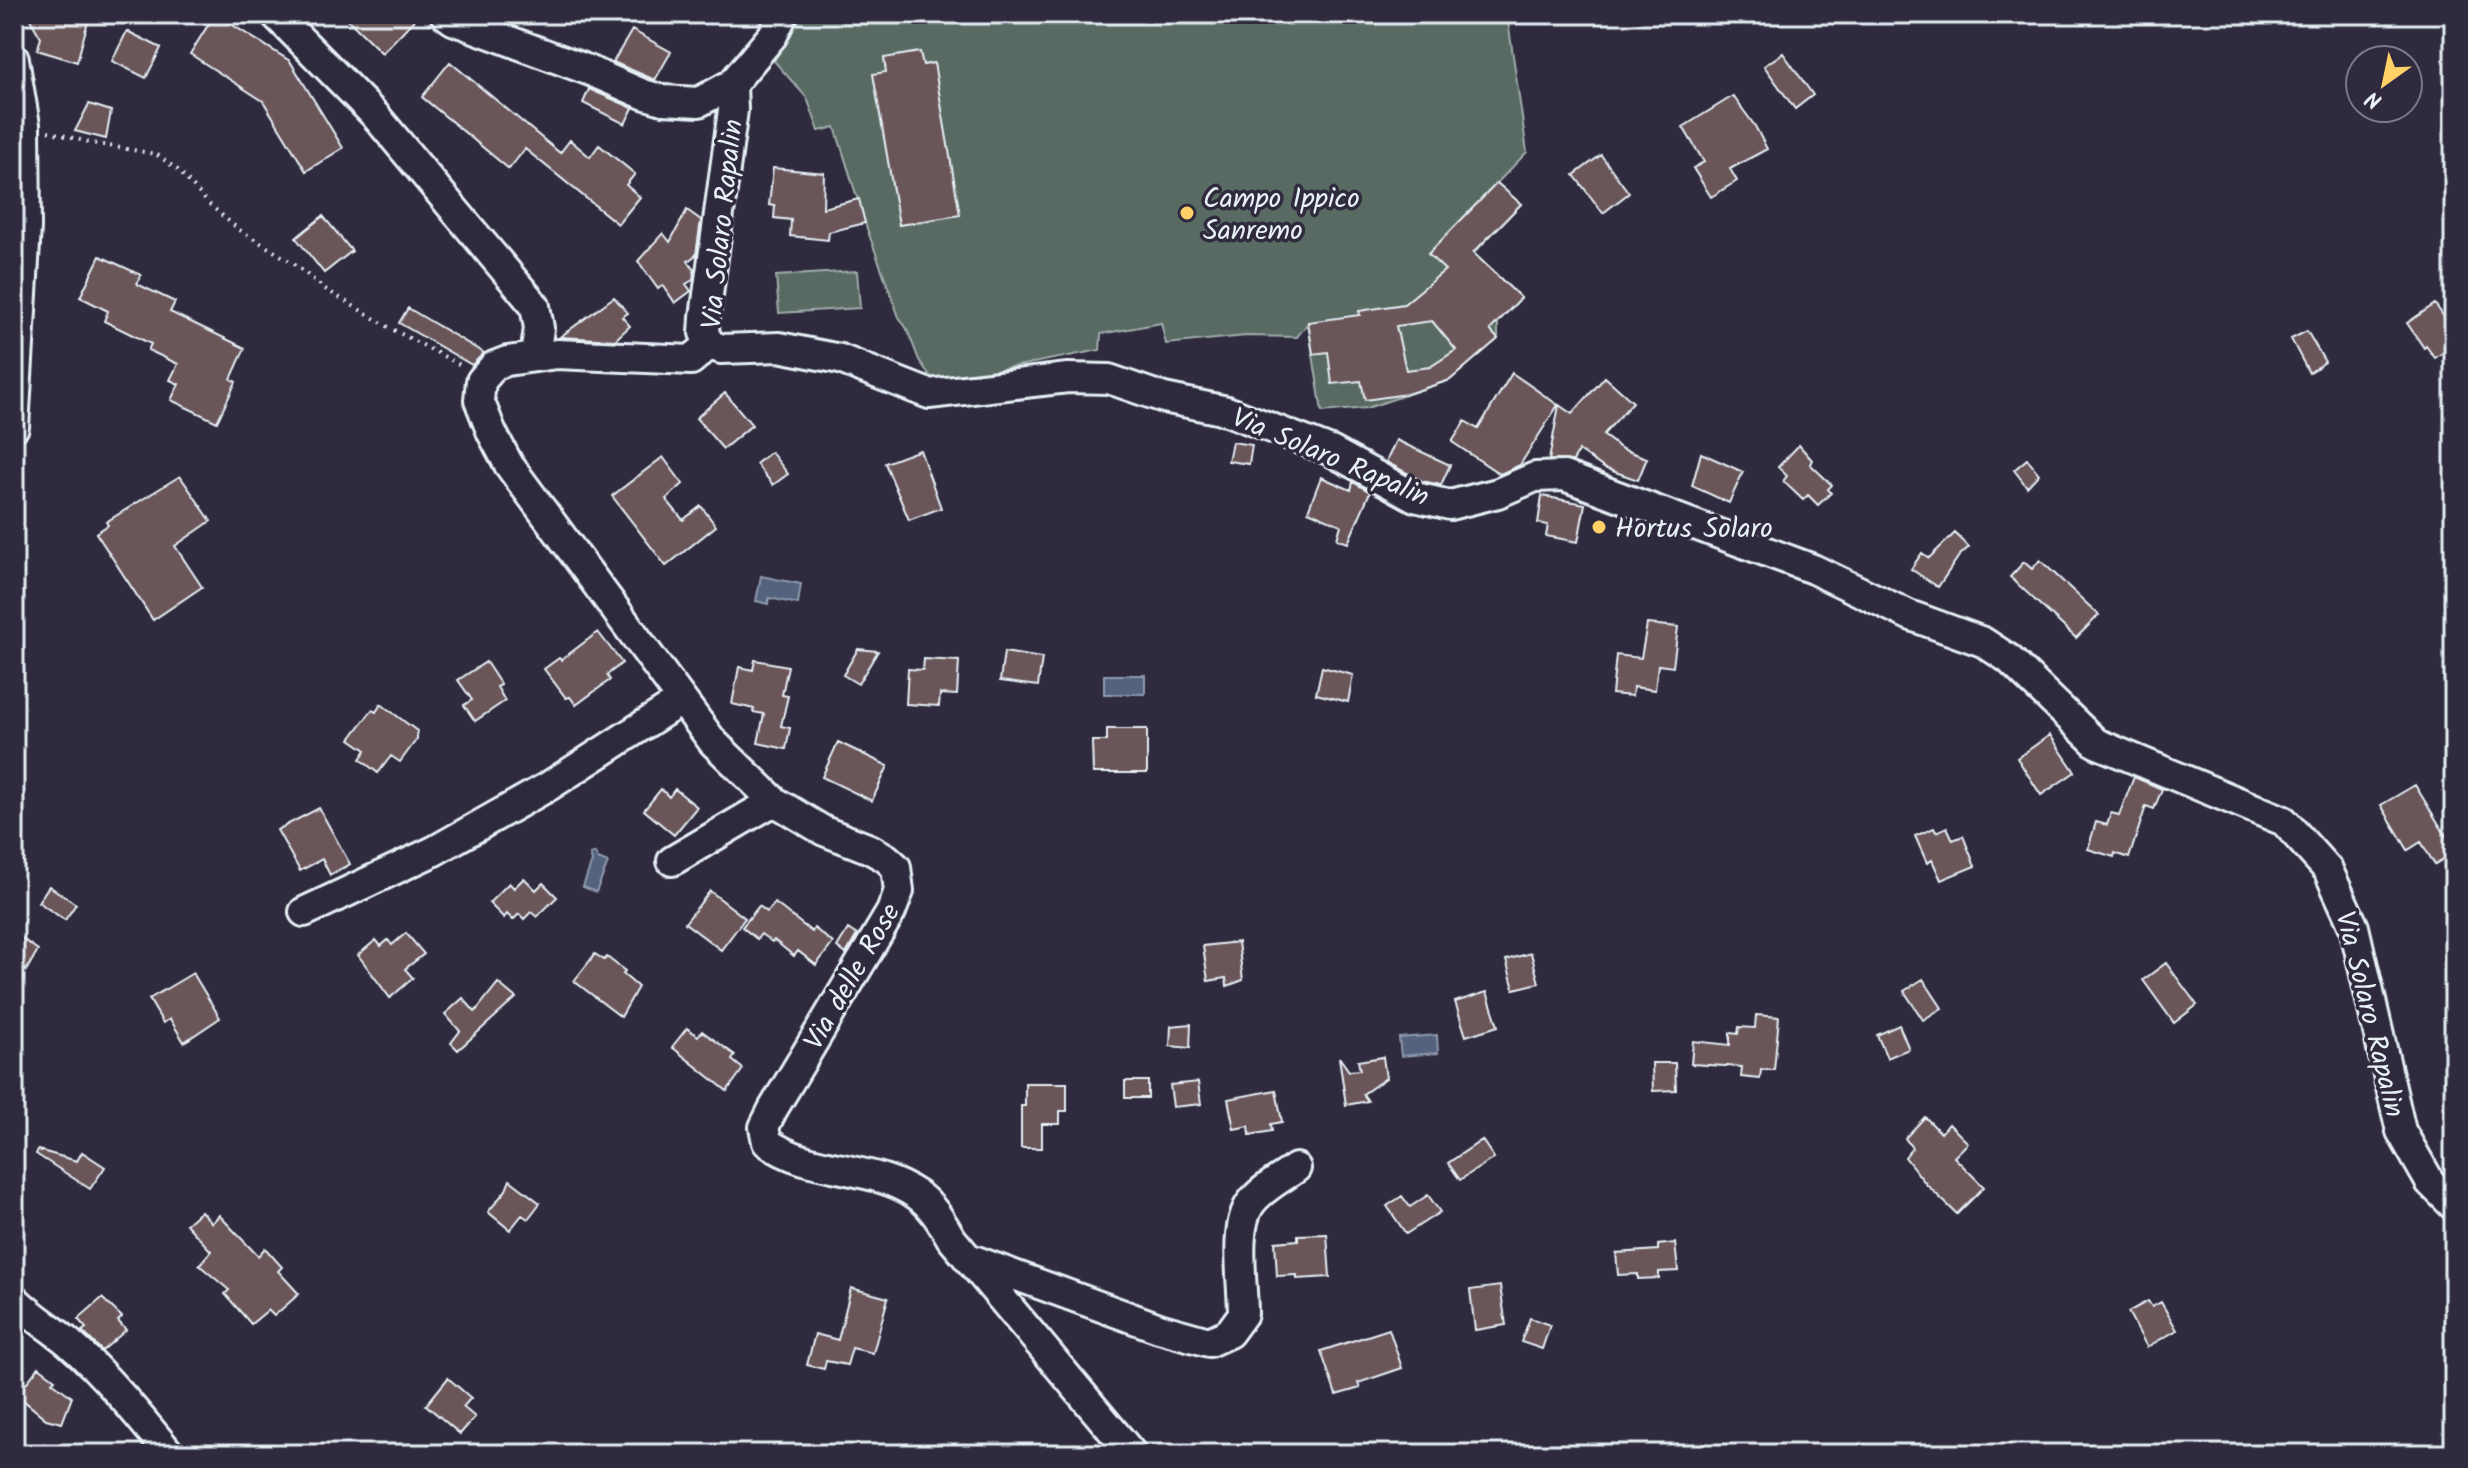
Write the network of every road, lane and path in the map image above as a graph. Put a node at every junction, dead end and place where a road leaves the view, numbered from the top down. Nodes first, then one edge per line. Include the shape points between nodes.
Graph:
1 (275, 14) edge
2 (445, 14) edge
3 (783, 14) edge
4 (14, 59) edge
5 (732, 84) junction
6 (25, 125) junction
7 (710, 344) junction
8 (535, 357) junction
9 (481, 381) junction
10 (14, 427) edge
11 (682, 700) junction
12 (774, 801) junction
13 (672, 861) dead end
14 (304, 912) dead end
15 (1296, 1168) dead end
16 (2454, 1206) edge
17 (967, 1258) junction
18 (14, 1299) edge
19 (170, 1454) edge
20 (1132, 1454) edge

1 - 8 street via 375,115 535,306
2 - 5 street via 663,100 699,102
3 - 5 street via 773,35
4 - 6 street
5 - 7 street, Via Solaro Rapalin via 733,110 706,302 704,333
6 - 9 path via 156,154 238,229 325,289
6 - 10 street via 26,227
7 - 8 street via 691,360
7 - 16 street, Via Solaro Rapalin via 721,349 779,347 840,359 929,394 1068,378 1109,379 1227,411 1331,451 1415,497 1450,505 1535,477 1564,476 1813,569 1909,615 1983,642 2009,659 2096,743 2284,821 2328,870 2354,927 2401,1131 2430,1182
8 - 9 street via 494,366
9 - 11 street, Via delle Rose via 479,400 509,465
11 - 12 street, Via delle Rose via 713,742
11 - 14 street via 549,786 434,851
12 - 13 street
12 - 17 street, Via delle Rose via 824,831 886,858 896,867 899,891 768,1118 767,1142 783,1154 880,1178 917,1194
15 - 17 street via 1252,1200 1244,1215 1243,1314 1229,1333 1209,1342
17 - 20 street, Via delle Rose
18 - 19 street via 94,1367

